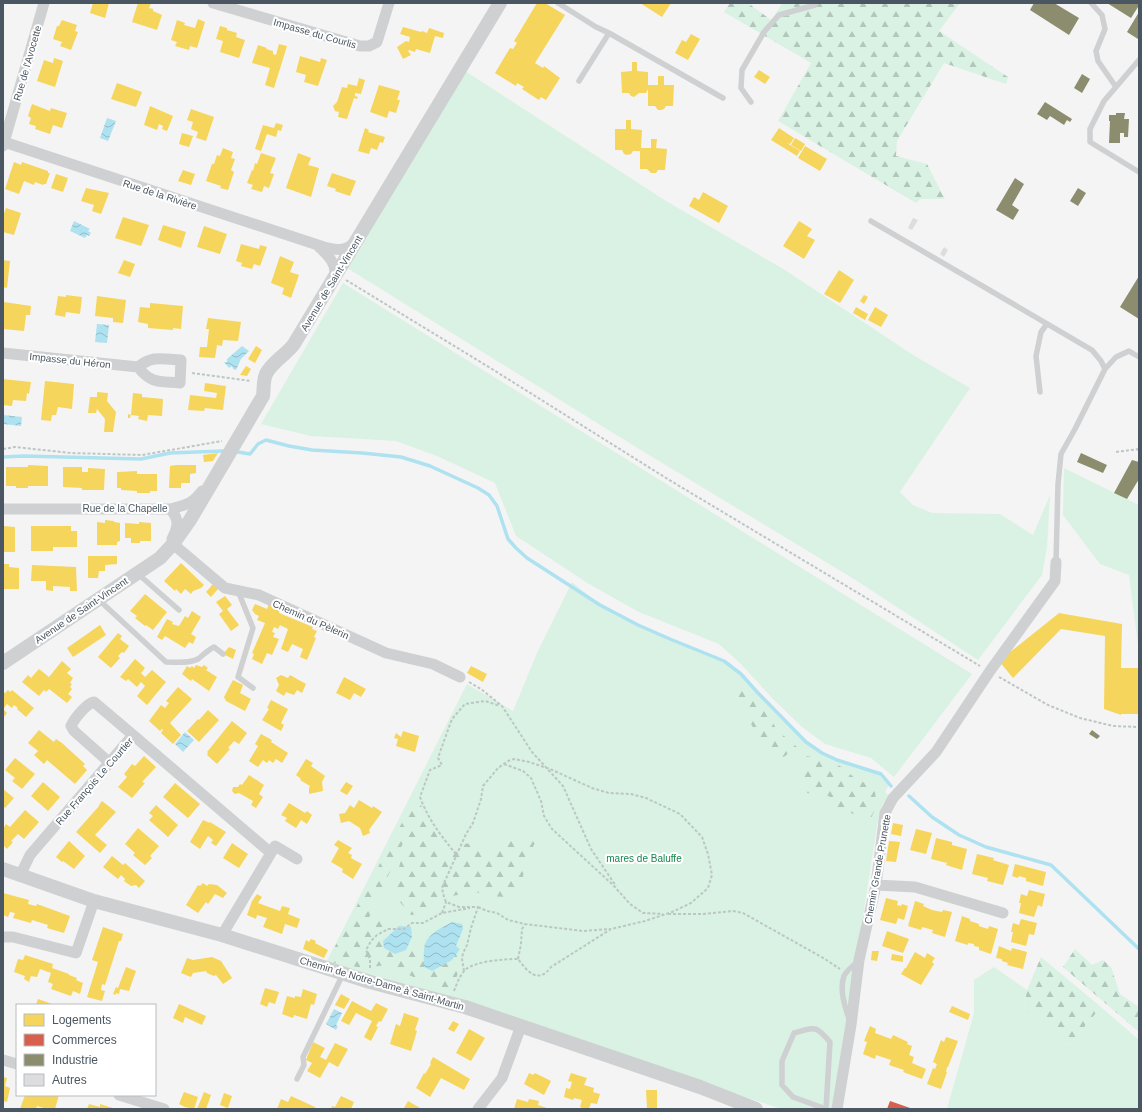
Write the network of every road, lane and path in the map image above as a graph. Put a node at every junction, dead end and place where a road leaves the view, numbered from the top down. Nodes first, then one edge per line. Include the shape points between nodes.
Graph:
1 (44, 3) edge
2 (213, 3) edge
3 (389, 3) edge
4 (500, 3) edge
5 (558, 3) edge
6 (816, 3) edge
7 (1091, 3) edge
8 (609, 33) junction
9 (1139, 60) edge
10 (579, 81) dead end
11 (1116, 87) junction
12 (723, 98) dead end
13 (751, 102) dead end
14 (4, 144) edge
15 (1139, 172) edge
16 (871, 221) dead end
17 (357, 240) junction
18 (317, 245) junction
19 (335, 275) junction
20 (1047, 324) junction
21 (3, 353) edge
22 (1139, 357) edge
23 (138, 367) junction
24 (1105, 369) junction
25 (181, 372) junction
26 (252, 381) dead end
27 (1040, 392) dead end
28 (238, 438) junction
29 (3, 449) edge
30 (1139, 449) edge
31 (1116, 452) dead end
32 (226, 460) junction
33 (3, 509) edge
34 (170, 509) junction
35 (173, 544) junction
36 (160, 558) junction
37 (1056, 562) joint
38 (137, 573) junction
39 (238, 591) junction
40 (98, 600) junction
41 (179, 610) dead end
42 (223, 654) dead end
43 (3, 663) edge
44 (990, 671) junction
45 (460, 677) joint
46 (253, 688) dead end
47 (502, 706) junction
48 (1139, 727) edge
49 (133, 735) junction
50 (110, 762) junction
51 (504, 764) junction
52 (550, 769) junction
53 (271, 853) junction
54 (456, 854) junction
55 (297, 858) dead end
56 (3, 869) edge
57 (20, 876) junction
58 (876, 885) junction
59 (619, 892) junction
60 (94, 901) junction
61 (446, 902) junction
62 (478, 907) junction
63 (442, 913) junction
64 (1002, 913) dead end
65 (665, 914) junction
66 (525, 924) junction
67 (611, 929) junction
68 (222, 935) junction
69 (3, 937) edge
70 (518, 959) junction
71 (859, 960) junction
72 (464, 971) junction
73 (344, 973) junction
74 (846, 974) junction
75 (370, 982) junction
76 (449, 1002) junction
77 (851, 1025) junction
78 (521, 1026) junction
79 (3, 1060) edge
80 (16, 1064) edge
81 (297, 1078) dead end
82 (122, 1096) edge
83 (164, 1109) edge
84 (478, 1109) edge
85 (756, 1109) edge
86 (826, 1109) edge
87 (837, 1109) edge

1 - 14 street, Rue de l'Avocette
2 - 3 street, Impasse du Courlis via 360,46 369,46 377,42
4 - 17 street, Avenue de Saint-Vincent
5 - 8 lane
6 - 13 lane via 779,15 764,32 742,70 741,88
7 - 11 lane via 1102,15 1106,29 1096,51 1098,61
8 - 10 lane
8 - 12 lane
9 - 11 lane
11 - 15 lane via 1104,101 1090,129 1090,142
14 - 18 street, Rue de la Rivière
16 - 20 lane
17 - 18 street, Rue de la Rivière via 342,250
17 - 19 street, Avenue de Saint-Vincent
18 - 19 street, Rue de la Rivière via 333,262
19 - 28 street, Avenue de Saint-Vincent via 294,344 270,367 264,383 263,396
19 - 44 path via 666,478
20 - 24 lane via 1092,350
20 - 27 lane via 1041,332 1036,356
21 - 23 street, Impasse du Héron
22 - 24 lane via 1129,352 1116,357
23 - 25 street via 151,359 180,360
23 - 25 street via 145,377 155,381 180,383
24 - 37 lane via 1061,454
25 - 26 path
28 - 29 path via 142,455 71,453 15,447
28 - 32 street, Avenue de Saint-Vincent
30 - 31 path
32 - 34 street, Rue de la Chapelle via 217,467 195,500
32 - 35 street, Avenue de Saint-Vincent
33 - 34 street, Rue de la Chapelle
34 - 36 street, Avenue de Saint-Vincent via 177,518 177,529
35 - 36 street, Avenue de Saint-Vincent
35 - 39 street, Chemin du Pèlerin via 225,588
36 - 38 street, Avenue de Saint-Vincent
37 - 44 street, Chemin Grande Prunette via 1056,581
38 - 40 street, Avenue de Saint-Vincent
38 - 41 lane
39 - 45 street, Chemin du Pèlerin via 259,595 386,652 433,664
39 - 46 lane via 253,628 238,677
40 - 42 lane via 166,662 197,659 214,647
40 - 43 street, Avenue de Saint-Vincent
44 - 48 path via 1048,705 1080,718 1113,726
44 - 58 street, Chemin Grande Prunette via 936,752 893,798 885,813
45 - 47 path via 481,689
47 - 52 path via 532,752
47 - 54 path via 485,701 465,704 452,719 438,758 442,764 430,770 424,783 420,797 425,809 437,831
49 - 50 street, Rue François Le Courtier
49 - 50 street via 94,702 90,703 73,722 74,731
49 - 53 street, Rue François Le Courtier
50 - 57 street, Rue François Le Courtier via 30,855
51 - 52 path via 514,760
51 - 54 path via 490,775 482,786 481,799 473,824
51 - 59 path via 523,771 531,778 544,816 552,829
52 - 59 path via 564,786 591,849
52 - 65 path via 598,790 646,798 680,814 702,837 712,874 708,888 691,903
53 - 55 street via 275,846
53 - 68 street
54 - 61 path via 442,888
56 - 57 street, Chemin de Notre-Dame à Saint-Martin
57 - 60 street, Chemin de Notre-Dame à Saint-Martin
58 - 64 street via 915,887
58 - 71 street, Chemin Grande Prunette
59 - 65 path via 643,913
60 - 68 street, Chemin de Notre-Dame à Saint-Martin
60 - 69 street via 76,952 13,937
61 - 62 path via 459,907
61 - 63 path
62 - 63 path
62 - 66 path via 497,913 508,920
62 - 72 path via 463,953
63 - 75 path via 423,923 412,923 404,929 388,929 377,935 366,950 370,959
65 - 67 path
65 - 74 path via 733,911 742,913 825,959
66 - 67 path via 583,932
66 - 70 path
67 - 70 path via 538,975 530,974
68 - 73 street, Chemin de Notre-Dame à Saint-Martin
70 - 72 path via 473,966
71 - 74 lane
71 - 77 street, Chemin Grande Prunette
72 - 76 path
73 - 75 street, Chemin de Notre-Dame à Saint-Martin
73 - 81 lane via 303,1057 304,1065
74 - 77 lane via 842,990
75 - 76 street, Chemin de Notre-Dame à Saint-Martin
76 - 78 street, Chemin de Notre-Dame à Saint-Martin
77 - 87 street, Chemin Grande Prunette
78 - 84 street via 502,1078
78 - 85 street, Chemin de Notre-Dame à Saint-Martin via 700,1087
79 - 80 street
82 - 83 street
86 - 86 lane via 793,1097 782,1085 782,1061 794,1033 818,1029 830,1042

